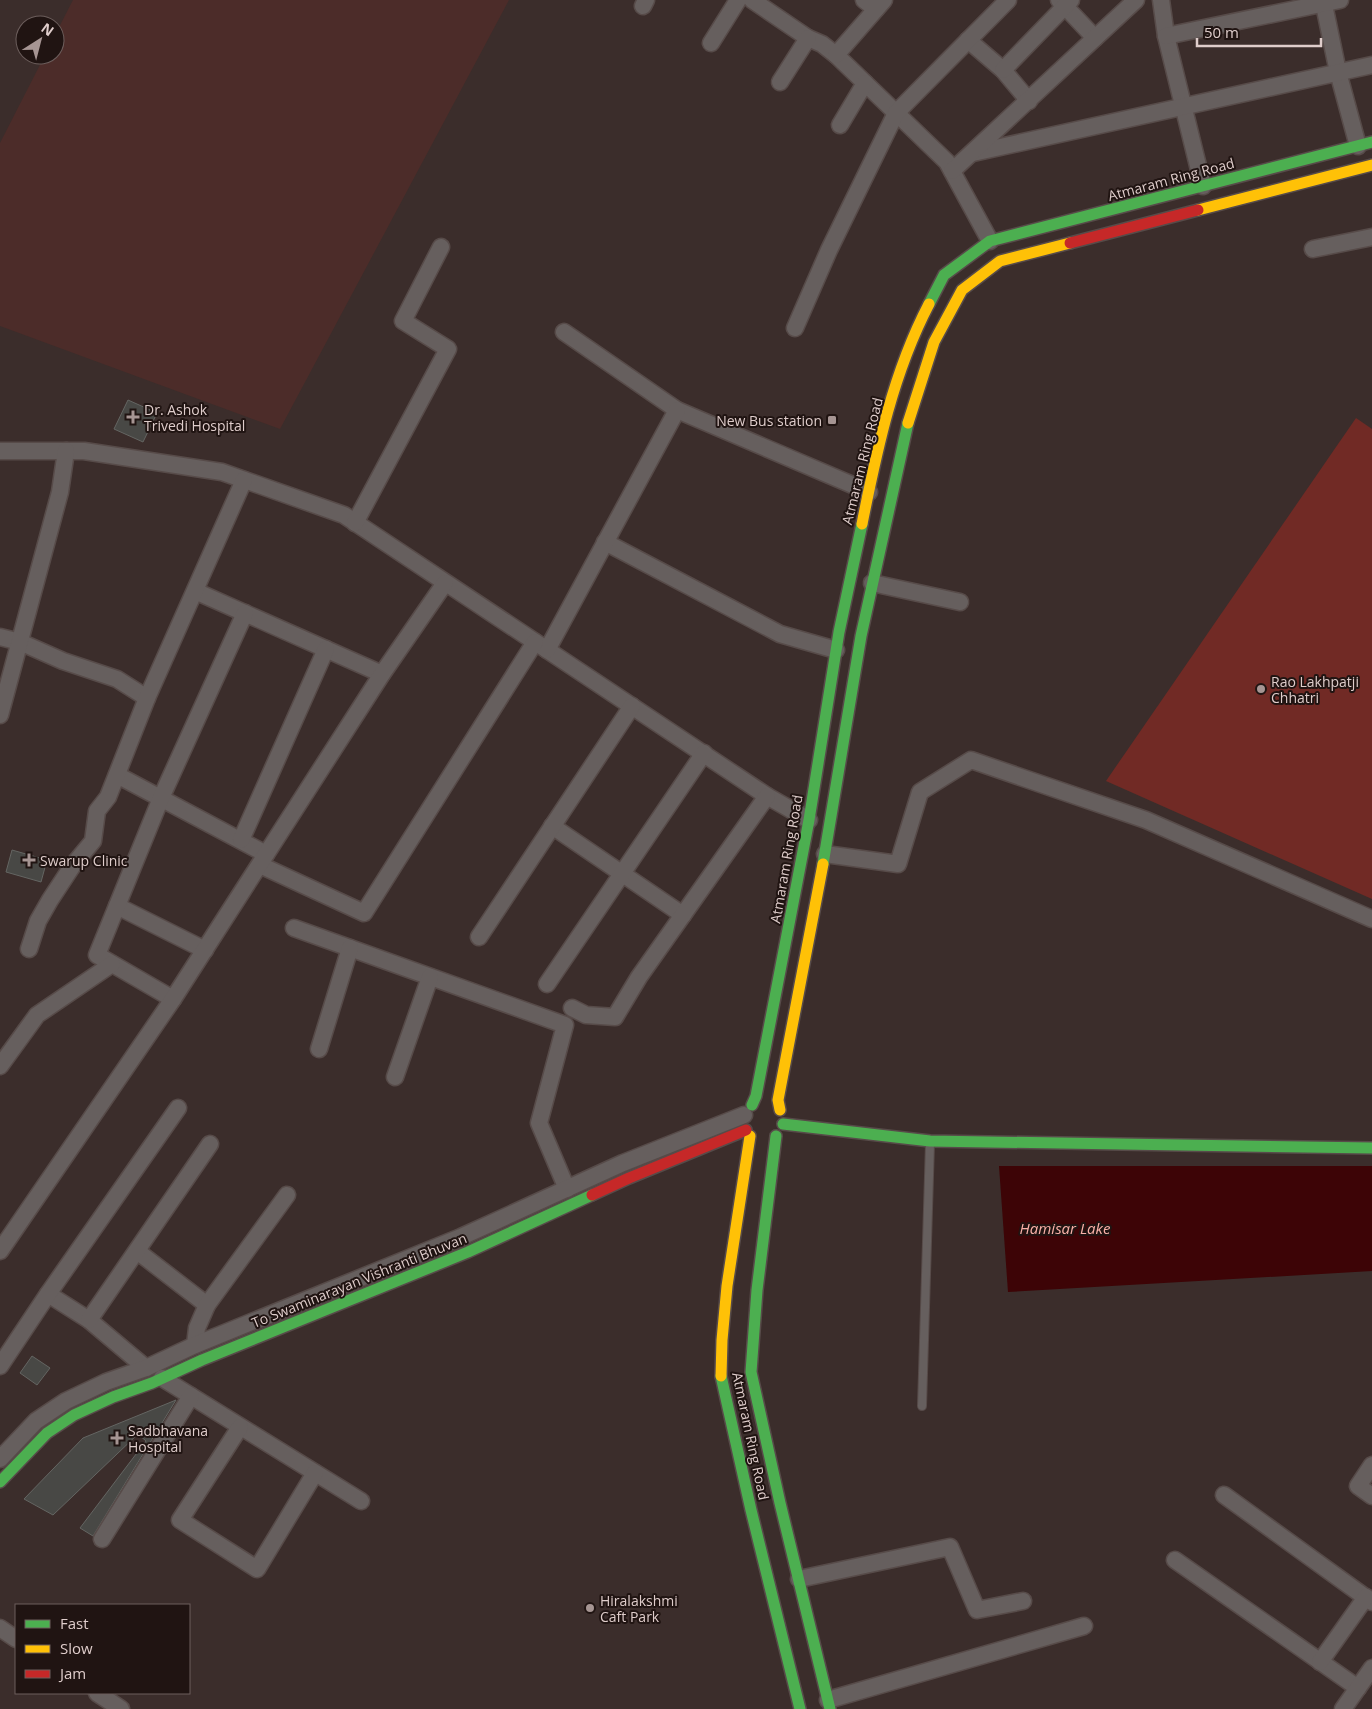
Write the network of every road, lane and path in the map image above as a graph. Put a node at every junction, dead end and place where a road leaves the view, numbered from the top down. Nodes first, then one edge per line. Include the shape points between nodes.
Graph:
1 (738, 0) edge
2 (752, 0) edge
3 (1008, 0) edge
4 (1136, 0) edge
5 (1161, 0) edge
6 (1340, 0) edge
7 (1065, 2) edge
8 (1323, 2) edge
9 (875, 3) edge
10 (1166, 36) junction
11 (808, 38) junction
12 (1095, 38) junction
13 (968, 40) junction
14 (711, 43) dead end
15 (836, 55) junction
16 (1372, 65) edge
17 (1003, 70) junction
18 (1338, 72) junction
19 (780, 82) dead end
20 (865, 83) junction
21 (1029, 101) junction
22 (1183, 106) junction
23 (896, 113) junction
24 (840, 124) dead end
25 (1365, 144) edge
26 (973, 153) junction
27 (1371, 167) edge
28 (952, 171) junction
29 (1203, 186) junction
30 (1372, 237) edge
31 (990, 241) junction
32 (441, 247) dead end
33 (1313, 249) dead end
34 (795, 328) dead end
35 (564, 332) dead end
36 (677, 410) junction
37 (0, 451) edge
38 (66, 451) junction
39 (244, 480) junction
40 (869, 492) junction
41 (355, 523) junction
42 (605, 542) junction
43 (445, 583) junction
44 (872, 583) junction
45 (195, 591) junction
46 (960, 602) dead end
47 (245, 613) junction
48 (0, 637) edge
49 (20, 642) junction
50 (541, 646) junction
51 (326, 649) junction
52 (836, 650) junction
53 (382, 674) junction
54 (147, 698) junction
55 (632, 706) junction
56 (0, 715) edge
57 (704, 753) junction
58 (117, 775) junction
59 (767, 796) junction
60 (160, 798) junction
61 (809, 820) junction
62 (552, 826) junction
63 (241, 840) junction
64 (825, 854) junction
65 (263, 859) junction
66 (622, 874) junction
67 (117, 906) junction
68 (683, 915) junction
69 (1372, 919) edge
70 (294, 928) dead end
71 (479, 937) dead end
72 (350, 948) junction
73 (29, 949) dead end
74 (205, 950) junction
75 (112, 964) junction
76 (430, 977) junction
77 (547, 984) dead end
78 (173, 999) junction
79 (572, 1008) dead end
80 (319, 1049) dead end
81 (0, 1066) edge
82 (395, 1077) dead end
83 (178, 1108) dead end
84 (780, 1110) junction
85 (748, 1121) junction
86 (783, 1124) junction
87 (776, 1136) junction
88 (930, 1141) junction
89 (210, 1144) dead end
90 (1372, 1148) edge
91 (567, 1189) junction
92 (287, 1195) dead end
93 (0, 1251) edge
94 (137, 1251) junction
95 (48, 1294) junction
96 (207, 1305) junction
97 (89, 1320) junction
98 (195, 1345) junction
99 (0, 1366) edge
100 (146, 1368) junction
101 (162, 1378) junction
102 (191, 1396) junction
103 (922, 1406) dead end
104 (240, 1426) junction
105 (0, 1459) edge
106 (1372, 1464) edge
107 (315, 1473) junction
108 (0, 1482) edge
109 (1224, 1495) dead end
110 (1372, 1496) edge
111 (361, 1502) dead end
112 (102, 1539) dead end
113 (1175, 1560) dead end
114 (799, 1579) junction
115 (1369, 1600) edge
116 (1023, 1602) dead end
117 (1084, 1626) dead end
118 (0, 1628) edge
119 (15, 1638) edge
120 (1320, 1662) junction
121 (1372, 1668) edge
122 (1358, 1688) junction
123 (98, 1694) edge
124 (829, 1704) edge
125 (121, 1709) edge
126 (800, 1709) edge
127 (1343, 1709) edge

1 - 14 street
2 - 11 street
3 - 13 street
4 - 12 street
5 - 10 street
6 - 8 street
7 - 12 street
7 - 17 street
8 - 10 street
8 - 18 street
9 - 15 street
10 - 22 street
11 - 15 street
11 - 19 street
12 - 21 street
13 - 17 street
13 - 23 street
15 - 20 street
16 - 18 street
17 - 21 street
18 - 22 street
18 - 25 street
20 - 23 street
20 - 24 street
21 - 26 street
22 - 26 street
22 - 29 street
23 - 28 street via 947,162
23 - 34 street
25 - 29 main road, Atmaram Ring Road
26 - 28 street
27 - 44 main road via 1000,261 962,290 934,342 910,415
28 - 31 street
29 - 31 main road, Atmaram Ring Road
30 - 33 street
31 - 40 main road, Atmaram Ring Road via 944,275 914,333 888,409
32 - 41 street via 404,321 448,349
35 - 36 street
36 - 40 street
36 - 42 street
37 - 38 street
38 - 39 street via 222,472
38 - 49 street via 60,492
39 - 41 street via 344,515
39 - 45 street
40 - 52 main road, Atmaram Ring Road
41 - 43 street
42 - 50 street
42 - 52 street via 780,634
43 - 50 street
43 - 53 street
44 - 46 street
44 - 64 main road
45 - 47 street
45 - 54 street
47 - 51 street
47 - 60 street
48 - 49 street
49 - 54 street via 117,679
49 - 56 street
50 - 55 street
50 - 65 street via 364,913
51 - 53 street
51 - 63 street
52 - 61 main road, Atmaram Ring Road
53 - 65 street
54 - 58 street
55 - 57 street
55 - 62 street
57 - 59 street
57 - 66 street
58 - 60 street
58 - 73 street via 108,797 97,811 92,841 38,920
59 - 61 street
59 - 68 street
60 - 63 street
60 - 67 street
61 - 85 main road, Atmaram Ring Road via 756,1096
62 - 66 street
62 - 71 street
63 - 65 street
64 - 69 street via 898,864 920,792 972,760 1146,820
64 - 84 main road via 778,1100
65 - 74 street
66 - 68 street
66 - 77 street
67 - 74 street
67 - 75 street via 97,955
68 - 79 street via 615,1017 586,1015
70 - 72 street
72 - 76 street
72 - 80 street
74 - 78 street
75 - 78 street
75 - 81 street via 37,1015
76 - 82 street
76 - 91 street via 565,1026 539,1123
78 - 93 street
83 - 95 street
84 - 85 main road via 766,1102
84 - 86 main road
85 - 87 main road via 756,1140 770,1140
85 - 91 street via 623,1163
85 - 101 main road, To Swaminarayan Vishranti Bhuvan via 468,1252
85 - 126 main road, Atmaram Ring Road via 727,1286 721,1374
86 - 87 main road
86 - 88 main road
87 - 114 main road, Atmaram Ring Road via 757,1290 751,1372
88 - 90 main road
88 - 103 lane
89 - 94 street
91 - 98 street via 461,1237
92 - 96 street
94 - 96 street
94 - 97 street
95 - 97 street
95 - 99 street
96 - 98 street via 197,1328
97 - 100 street
98 - 100 street
100 - 105 street via 66,1401 36,1421
101 - 102 street
101 - 108 main road, To Swaminarayan Vishranti Bhuvan via 74,1415 47,1433
102 - 104 street
102 - 112 street
104 - 107 street
104 - 107 street via 180,1520 257,1569
106 - 110 street via 1358,1486
107 - 111 street
109 - 115 street
113 - 120 street
114 - 116 street via 950,1546 977,1610
114 - 124 main road, Atmaram Ring Road
115 - 120 street
117 - 124 street
118 - 119 street
120 - 122 street
121 - 122 street
122 - 127 street
123 - 125 street

